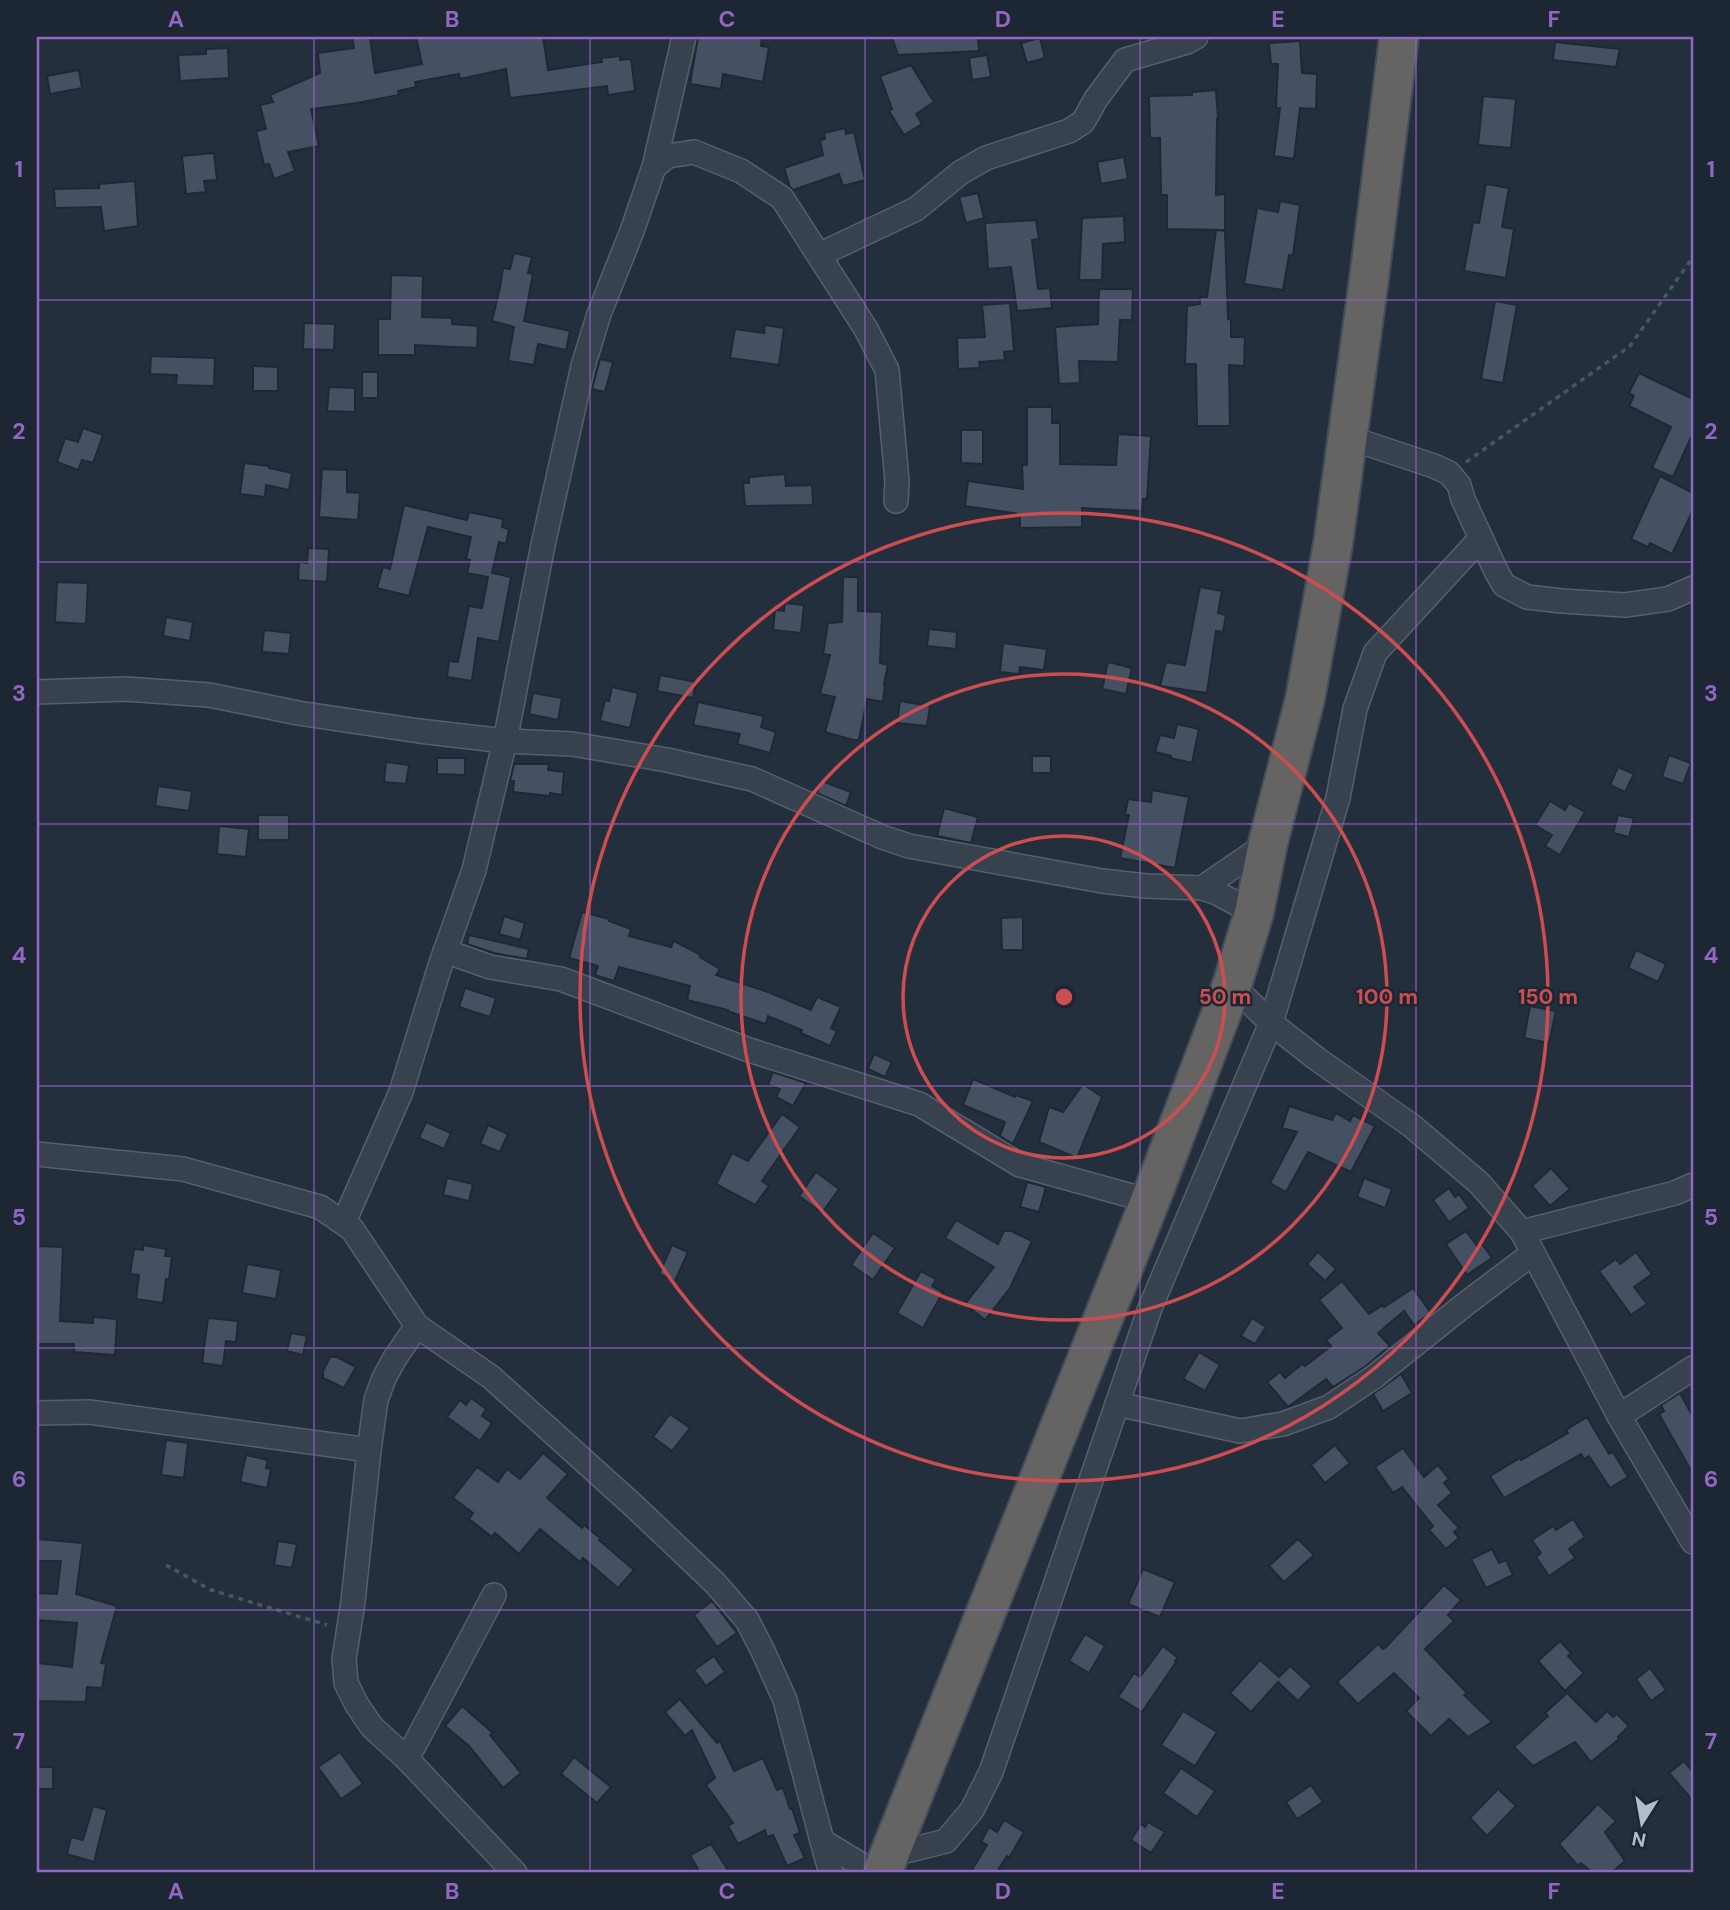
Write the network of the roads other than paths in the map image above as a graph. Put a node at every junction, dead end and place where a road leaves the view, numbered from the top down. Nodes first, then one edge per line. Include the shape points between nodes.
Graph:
1 (684, 37) edge
2 (1196, 37) edge
3 (1399, 37) edge
4 (654, 167) junction
5 (819, 255) junction
6 (1348, 437) junction
7 (896, 500) dead end
8 (1481, 538) junction
9 (1693, 588) edge
10 (37, 692) edge
11 (505, 741) junction
12 (1268, 843) junction
13 (1202, 888) junction
14 (1254, 913) junction
15 (446, 951) junction
16 (1232, 985) junction
17 (1271, 1023) junction
18 (37, 1154) edge
19 (1693, 1185) edge
20 (1150, 1201) junction
21 (344, 1222) junction
22 (1522, 1232) junction
23 (1533, 1253) junction
24 (417, 1326) junction
25 (1693, 1368) edge
26 (1116, 1404) junction
27 (37, 1413) edge
28 (1619, 1416) junction
29 (369, 1450) junction
30 (1693, 1542) edge
31 (494, 1595) dead end
32 (407, 1759) junction
33 (822, 1841) junction
34 (882, 1867) edge
35 (515, 1873) edge
36 (831, 1873) edge

1 - 4 street
2 - 5 street via 1125,60 1083,122 1069,131 986,158 916,209
3 - 6 highway
4 - 5 street via 668,156 694,152 740,171 782,198
4 - 11 street via 583,366
5 - 7 street via 887,370
6 - 8 street via 1449,473 1460,485
6 - 12 highway via 1305,699
8 - 9 street via 1504,585 1527,597 1625,605 1668,599
8 - 17 street via 1375,653 1355,709 1338,798
10 - 11 street via 126,689 209,695
11 - 13 street via 572,744 752,779 909,846 1102,881
11 - 15 street via 474,870
12 - 13 street
12 - 14 highway
13 - 14 street
14 - 16 highway
15 - 20 street via 490,967 561,979 749,1050 919,1104 1020,1165
15 - 21 street via 401,1092
16 - 17 street
16 - 20 highway
17 - 22 street via 1412,1126 1479,1183
17 - 26 street via 1150,1308
18 - 21 street via 183,1169 320,1207
19 - 22 street
20 - 34 highway
21 - 24 street
22 - 23 street
23 - 26 street via 1374,1377 1329,1406 1283,1424 1240,1431
23 - 28 street
24 - 29 street via 384,1378
24 - 33 street via 491,1377 634,1506 747,1620 785,1700
25 - 28 street
26 - 34 street via 992,1772 972,1810 946,1840
27 - 29 street via 89,1412
28 - 30 street
29 - 32 street via 344,1659 346,1683 372,1727
31 - 32 street
32 - 35 street
33 - 34 street
33 - 36 street

